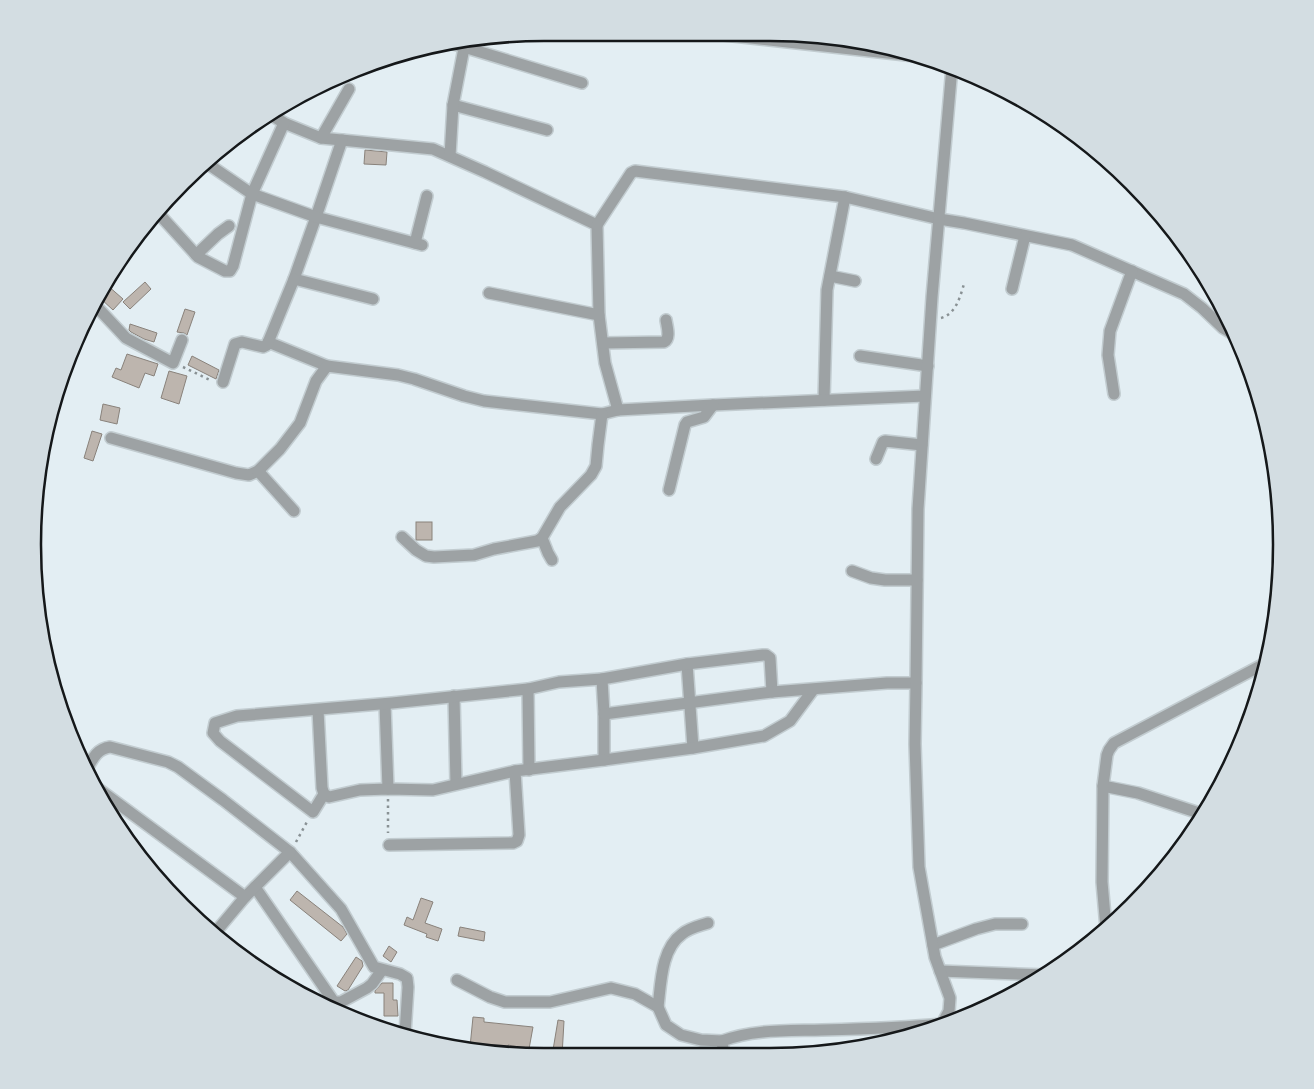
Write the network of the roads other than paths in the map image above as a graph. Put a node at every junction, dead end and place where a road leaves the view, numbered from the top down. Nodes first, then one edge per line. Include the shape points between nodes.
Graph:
1 (782, 41) edge
2 (469, 48) edge
3 (460, 49) edge
4 (864, 50) edge
5 (951, 76) edge
6 (582, 83) dead end
7 (349, 89) dead end
8 (453, 105) junction
9 (277, 119) edge
10 (284, 123) junction
11 (547, 130) dead end
12 (320, 138) junction
13 (342, 140) junction
14 (450, 156) junction
15 (212, 167) edge
16 (252, 194) junction
17 (427, 196) dead end
18 (845, 198) junction
19 (316, 217) junction
20 (162, 218) edge
21 (939, 219) junction
22 (597, 225) junction
23 (229, 226) dead end
24 (1025, 236) junction
25 (196, 255) junction
26 (1132, 271) junction
27 (830, 276) junction
28 (294, 278) junction
29 (855, 281) dead end
30 (1012, 288) dead end
31 (489, 293) dead end
32 (373, 299) dead end
33 (100, 310) edge
34 (599, 315) junction
35 (666, 320) dead end
36 (1224, 328) edge
37 (182, 340) dead end
38 (268, 342) junction
39 (603, 343) junction
40 (860, 356) dead end
41 (327, 366) junction
42 (928, 366) junction
43 (222, 382) road end
44 (1114, 394) dead end
45 (925, 396) junction
46 (824, 400) junction
47 (714, 404) junction
48 (618, 410) junction
49 (602, 414) junction
50 (111, 438) dead end
51 (922, 445) junction
52 (876, 459) dead end
53 (258, 471) junction
54 (669, 490) dead end
55 (294, 511) dead end
56 (402, 537) dead end
57 (542, 538) junction
58 (552, 560) dead end
59 (852, 571) dead end
60 (917, 580) junction
61 (687, 664) junction
62 (1258, 667) edge
63 (602, 679) junction
64 (916, 683) junction
65 (528, 689) junction
66 (813, 690) junction
67 (772, 692) junction
68 (454, 696) junction
69 (690, 703) junction
70 (385, 704) junction
71 (318, 710) junction
72 (604, 714) junction
73 (693, 748) junction
74 (604, 760) junction
75 (91, 762) edge
76 (529, 770) junction
77 (514, 772) junction
78 (456, 784) junction
79 (1103, 786) junction
80 (388, 789) junction
81 (324, 794) junction
82 (110, 798) edge
83 (1195, 812) edge
84 (389, 845) road end
85 (290, 852) junction
86 (255, 888) junction
87 (245, 897) junction
88 (1105, 919) edge
89 (708, 922) dead end
90 (1022, 924) dead end
91 (219, 928) edge
92 (933, 945) junction
93 (382, 970) junction
94 (940, 970) junction
95 (1030, 974) edge
96 (457, 980) dead end
97 (333, 1001) edge
98 (336, 1002) edge
99 (658, 1007) junction
100 (947, 1015) edge
101 (911, 1027) edge
102 (405, 1028) edge
103 (722, 1041) junction
104 (723, 1048) edge

1 - 4 street
2 - 6 street
3 - 8 street
5 - 21 street
7 - 12 street
8 - 11 street
8 - 14 street
9 - 10 street
10 - 12 street
10 - 16 street
12 - 13 street
13 - 14 street via 433,149
13 - 19 street
14 - 22 street
15 - 16 street
16 - 19 street
16 - 25 street via 230,271
17 - 19 street via 419,244
18 - 21 street
18 - 22 street via 640,170 631,173
18 - 27 street
19 - 28 street
20 - 25 street
21 - 24 street
21 - 42 street
22 - 34 street
23 - 25 street
24 - 26 street via 1072,245
24 - 30 street
26 - 36 street via 1184,294
26 - 44 street via 1110,331 1108,355
27 - 29 street
27 - 46 street
28 - 32 street
28 - 38 street
31 - 34 street
33 - 37 street via 126,338 173,363
34 - 39 street
35 - 39 street via 667,341
38 - 41 street
38 - 43 street via 263,347 242,342 236,344
39 - 48 street
40 - 42 street
41 - 49 street via 398,375 484,401
41 - 53 street via 316,381 300,423
42 - 45 street
45 - 46 street
45 - 51 street
46 - 47 street
47 - 48 street
47 - 54 street via 704,417 685,425
48 - 49 street
49 - 57 street via 596,466 560,507
50 - 53 street via 236,473 249,475
51 - 52 street via 885,441
51 - 60 street
53 - 55 street
56 - 57 street via 416,550 434,557 474,554
57 - 58 street
59 - 60 street via 885,580
60 - 64 street
61 - 63 street
61 - 67 street via 766,655 770,658
61 - 69 street
62 - 79 street via 1114,743 1107,755
63 - 65 street via 559,682
63 - 72 street
64 - 66 street
64 - 92 street via 918,867
65 - 68 street
65 - 76 street
66 - 67 street
66 - 73 street via 790,721 764,736
67 - 69 street
68 - 70 street
68 - 78 street
69 - 72 street
69 - 73 street
70 - 71 street
70 - 80 street
71 - 81 street
71 - 81 street via 237,716 215,723 212,733 313,812
72 - 74 street
73 - 74 street
74 - 76 street
75 - 85 street via 96,754 110,747 168,762
76 - 77 street
77 - 78 street
77 - 84 street via 517,841
78 - 80 street via 433,790
79 - 83 street
79 - 88 street via 1102,882
80 - 81 street via 360,790 329,797
82 - 87 street
85 - 86 street
85 - 93 street via 341,909 374,967
86 - 87 street
86 - 97 street
87 - 91 street
89 - 99 street via 684,932 667,952
90 - 92 street via 994,924
92 - 94 street
93 - 98 street via 367,988
93 - 102 street via 407,978
94 - 95 street
94 - 100 street via 950,998
96 - 99 street via 505,1002 550,1002 611,988 634,994
99 - 103 street via 666,1025 681,1035
101 - 103 street via 764,1031
103 - 104 street

